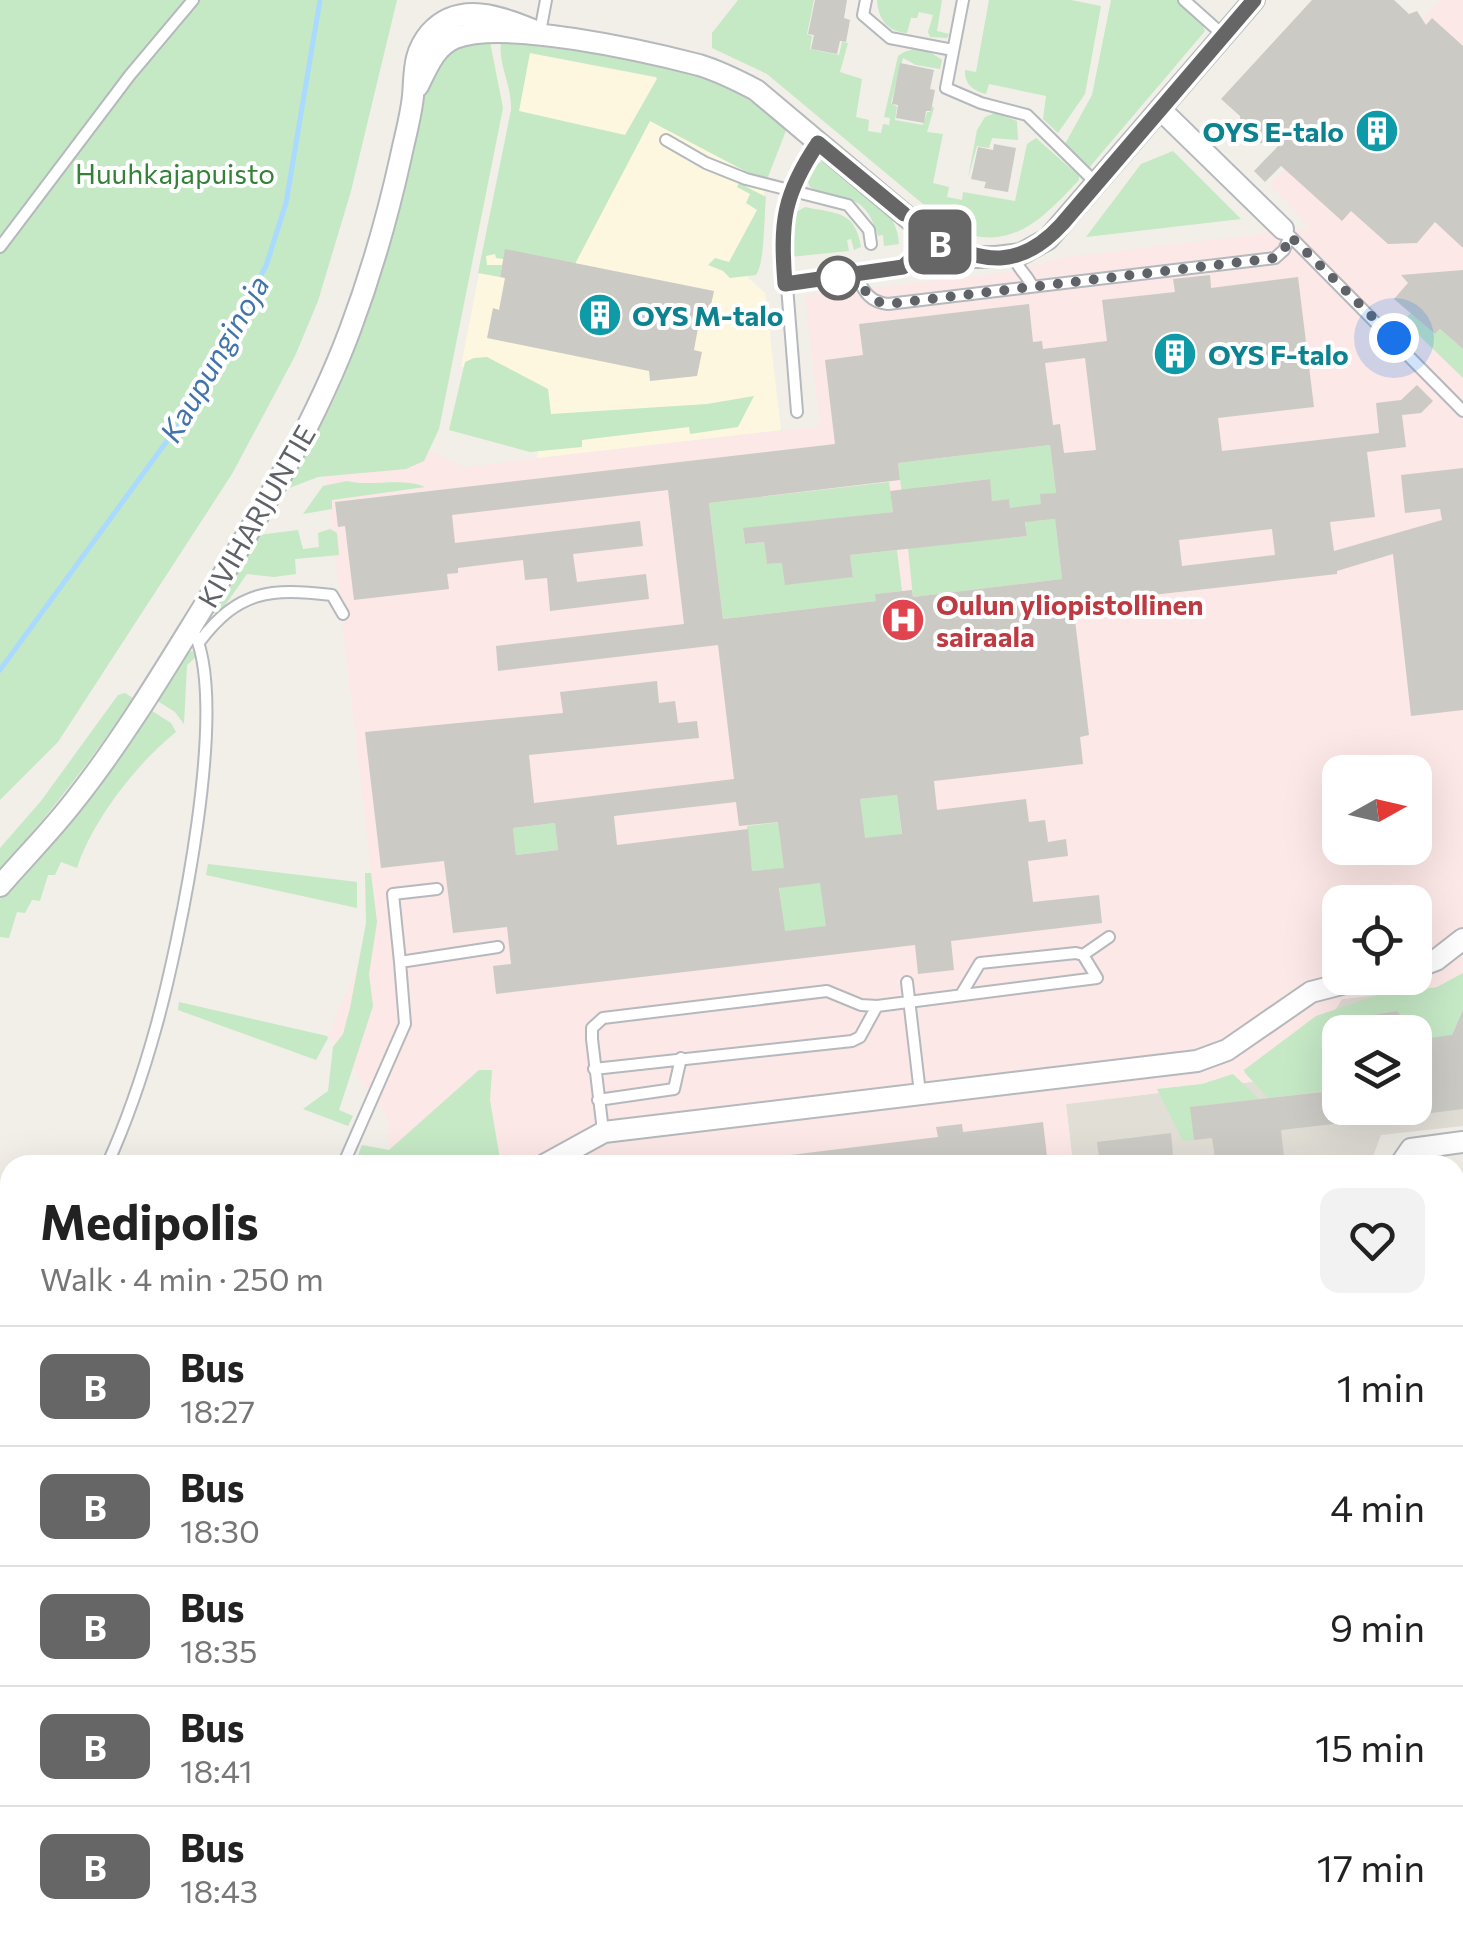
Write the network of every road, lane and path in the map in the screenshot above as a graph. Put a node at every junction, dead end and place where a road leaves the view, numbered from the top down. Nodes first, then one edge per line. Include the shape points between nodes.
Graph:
1 (193, 0) edge
2 (546, 0) edge
3 (866, 0) edge
4 (964, 0) edge
5 (1184, 0) edge
6 (1254, 0) edge
7 (456, 7) edge
8 (540, 33) junction
9 (1222, 34) junction
10 (461, 36) junction
11 (953, 50) junction
12 (413, 96) junction
13 (1160, 109) junction
14 (666, 140) dead end
15 (818, 143) junction
16 (1097, 184) junction
17 (790, 191) junction
18 (1287, 233) junction
19 (933, 238) junction
20 (872, 244) dead end
21 (0, 247) edge
22 (1022, 253) junction
23 (856, 276) junction
24 (1030, 281) junction
25 (785, 284) junction
26 (1463, 410) edge
27 (797, 412) dead end
28 (343, 614) dead end
29 (195, 634) junction
30 (0, 886) edge
31 (437, 888) dead end
32 (1109, 937) dead end
33 (1463, 939) edge
34 (498, 947) dead end
35 (1083, 955) junction
36 (400, 962) junction
37 (1432, 962) edge
38 (907, 982) dead end
39 (1322, 989) edge
40 (962, 993) junction
41 (909, 1001) junction
42 (876, 1006) junction
43 (680, 1058) junction
44 (594, 1069) junction
45 (920, 1093) junction
46 (598, 1100) junction
47 (604, 1132) junction
48 (1463, 1142) edge
49 (111, 1155) edge
50 (347, 1155) edge
51 (562, 1155) edge
52 (1407, 1155) edge

1 - 21 lane
2 - 8 lane
3 - 11 lane via 863,15 890,38
4 - 11 lane
5 - 9 lane
6 - 9 street
7 - 8 street
7 - 10 street
7 - 12 street via 422,43
8 - 10 street
8 - 15 street via 730,76
9 - 13 street
10 - 12 street via 432,58
11 - 16 lane via 946,88 1027,115
12 - 29 street, KIVIHARJUNTIE via 386,218 337,366
13 - 16 street
13 - 18 street
14 - 17 lane via 746,179
15 - 17 lane
15 - 19 street
16 - 22 street via 1048,239
17 - 20 lane via 848,205
17 - 25 lane via 782,224
18 - 24 lane via 1275,258
18 - 26 lane
19 - 22 street via 971,257
19 - 23 lane via 903,267
22 - 24 lane via 1033,262
22 - 24 lane via 1016,267
23 - 24 lane via 868,296 888,304
23 - 25 lane
25 - 27 lane
28 - 29 lane via 332,595 249,596
29 - 30 street, KIVIHARJUNTIE via 76,800
29 - 49 lane via 204,656 206,756 186,891 156,1027
31 - 36 lane via 393,894
32 - 35 lane
33 - 37 street
34 - 36 lane
35 - 40 lane via 980,963
35 - 40 lane via 1097,978
36 - 50 lane via 405,1024
38 - 41 lane
39 - 45 street via 1227,1050 1197,1060
40 - 41 lane
41 - 42 lane
41 - 45 lane
42 - 43 lane via 852,1041
42 - 44 lane via 827,991 603,1018 592,1028
43 - 44 lane
43 - 46 lane via 674,1090
44 - 46 lane
45 - 47 street
46 - 47 lane
47 - 51 street
48 - 52 street

